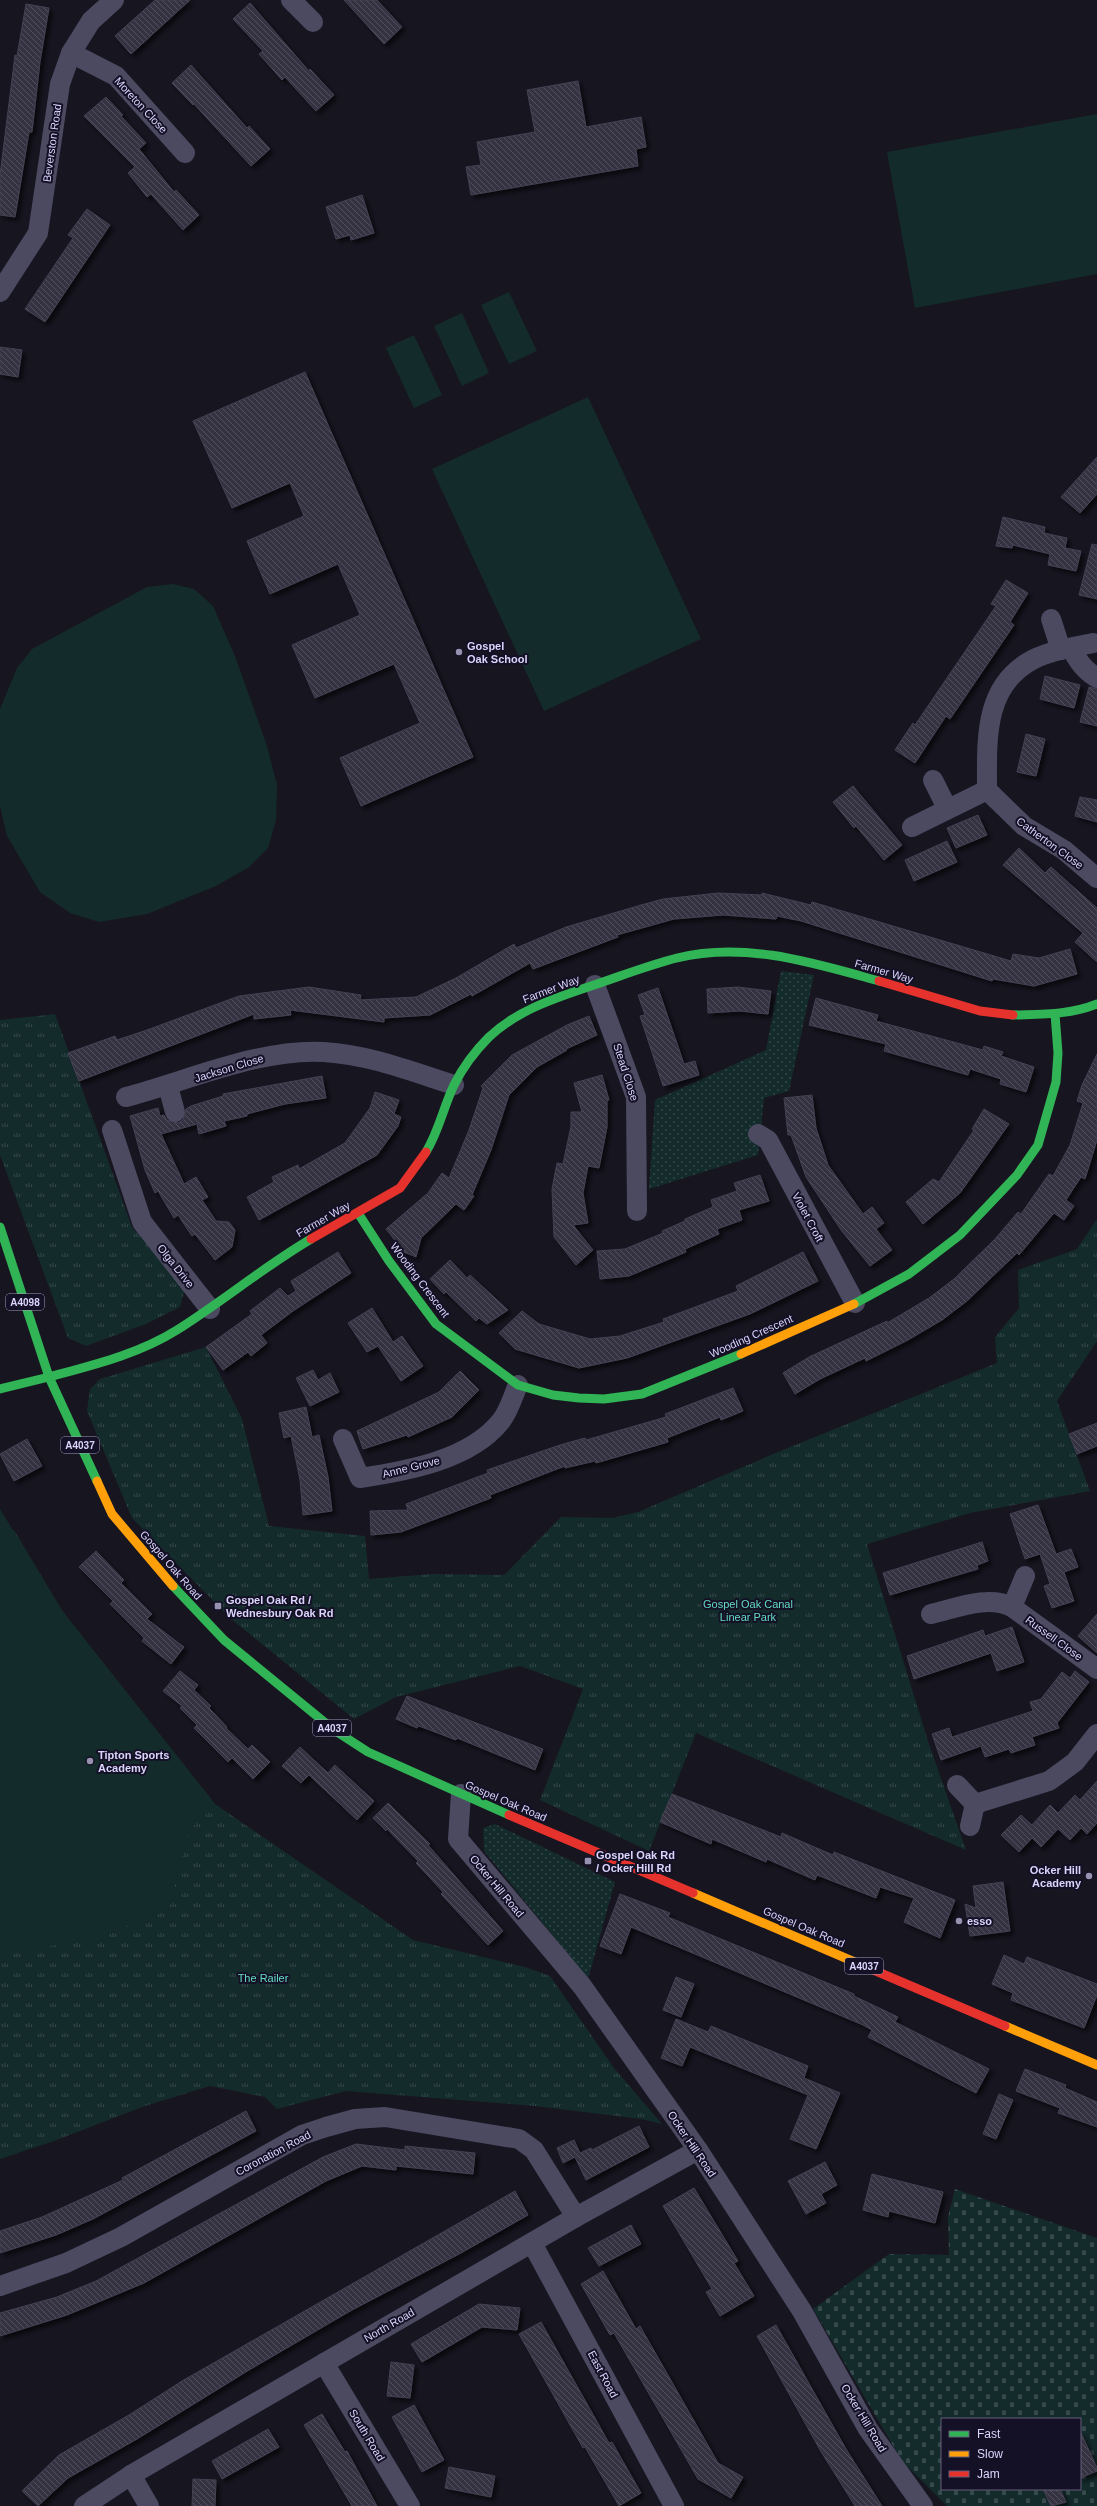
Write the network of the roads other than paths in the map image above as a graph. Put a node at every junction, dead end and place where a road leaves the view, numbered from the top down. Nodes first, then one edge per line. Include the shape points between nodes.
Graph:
1 (114, 0) edge
2 (291, 0) edge
3 (312, 22) dead end
4 (70, 53) junction
5 (185, 153) dead end
6 (0, 292) edge
7 (1051, 619) dead end
8 (1093, 643) dead end
9 (1066, 649) junction
10 (1097, 678) edge
11 (933, 780) dead end
12 (986, 790) junction
13 (947, 808) junction
14 (912, 827) dead end
15 (1097, 878) edge
16 (595, 984) junction
17 (1097, 1004) edge
18 (1055, 1014) junction
19 (454, 1085) junction
20 (168, 1086) junction
21 (126, 1097) dead end
22 (175, 1112) dead end
23 (112, 1130) dead end
24 (758, 1134) dead end
25 (637, 1211) dead end
26 (358, 1213) junction
27 (0, 1227) edge
28 (855, 1303) junction
29 (210, 1309) junction
30 (49, 1377) junction
31 (518, 1385) junction
32 (0, 1389) edge
33 (343, 1439) dead end
34 (1025, 1576) dead end
35 (1012, 1607) junction
36 (931, 1614) dead end
37 (1097, 1670) edge
38 (1097, 1734) edge
39 (957, 1785) dead end
40 (461, 1794) junction
41 (975, 1804) junction
42 (970, 1826) dead end
43 (1097, 2065) edge
44 (698, 2150) junction
45 (576, 2217) junction
46 (532, 2243) junction
47 (0, 2286) edge
48 (324, 2363) junction
49 (131, 2475) junction
50 (84, 2506) edge
51 (149, 2506) edge
52 (410, 2506) edge
53 (674, 2506) edge
54 (923, 2506) edge

1 - 4 street, Beverston Road via 92,21
2 - 3 street
4 - 5 street, Moreton Close via 116,76
4 - 6 street, Beverston Road via 60,84 38,233
7 - 9 street
8 - 9 street
9 - 10 street
9 - 12 street via 1034,659 1008,678 995,701 986,730
11 - 13 street
12 - 13 street
12 - 15 street, Catherton Close via 1024,826 1064,850
13 - 14 street
16 - 18 street, Farmer Way via 678,958 720,953 758,954 812,962 980,1011 1010,1015
16 - 19 street, Farmer Way via 543,1002 519,1014 489,1037 469,1061
16 - 25 street, Stead Close via 636,1097
17 - 18 street, Farmer Way via 1082,1010
18 - 28 street, Wooding Crescent via 1058,1052 1056,1082 1038,1145 1012,1180 960,1235 909,1274
19 - 20 street, Jackson Close via 395,1064 323,1052 266,1056
19 - 26 street, Farmer Way via 434,1139 415,1169 400,1188
20 - 21 street, Jackson Close
20 - 22 street
23 - 29 street, Olga Drive via 142,1222
24 - 28 street, Violet Croft via 768,1140
26 - 29 street, Farmer Way via 247,1280
26 - 31 street, Wooding Crescent via 389,1261 436,1324
27 - 30 street, A4098
28 - 31 street, Wooding Crescent via 739,1355 642,1394 604,1399 579,1398
29 - 30 street, Farmer Way via 151,1344 98,1364
30 - 32 street, Farmer Way
30 - 40 street, Gospel Oak Road / A4037 via 112,1514 158,1571 224,1640 334,1730 368,1752
31 - 33 street, Anne Grove via 501,1420 474,1444 435,1463 360,1478
34 - 35 street
35 - 36 street, Russell Close via 1001,1602 981,1603
35 - 37 street, Russell Close
38 - 41 street via 1075,1762 1049,1780
39 - 41 street
40 - 43 street, Gospel Oak Road / A4037
40 - 44 street, Ocker Hill Road via 458,1840 582,1986
41 - 42 street
44 - 45 street, North Road
44 - 54 street, Ocker Hill Road via 802,2311 868,2429
45 - 46 street, North Road
45 - 47 street, Coronation Road via 534,2150 518,2139 490,2132 384,2117 356,2119 302,2135 121,2237 66,2263
46 - 48 street, North Road
46 - 53 street, East Road
48 - 49 street, North Road
48 - 52 street, South Road
49 - 50 street, North Road
49 - 51 street

